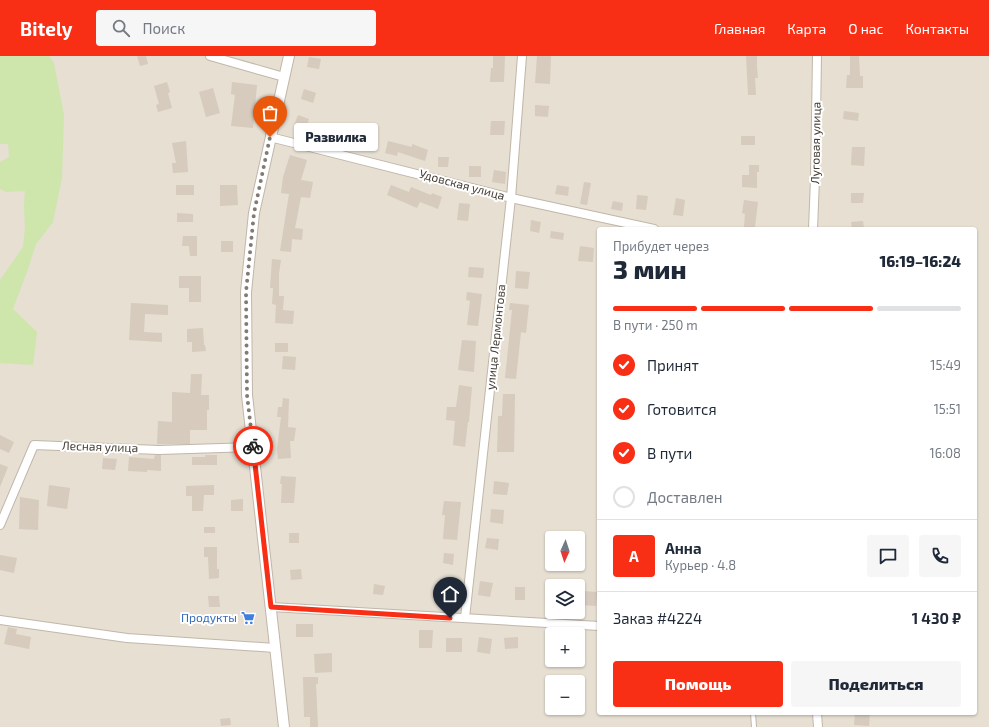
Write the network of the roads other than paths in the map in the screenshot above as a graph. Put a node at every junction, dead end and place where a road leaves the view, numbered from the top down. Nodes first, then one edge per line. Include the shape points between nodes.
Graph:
1 (210, 56) edge
2 (288, 56) edge
3 (522, 56) edge
4 (817, 56) edge
5 (284, 77) junction
6 (270, 137) junction
7 (511, 198) junction
8 (645, 227) edge
9 (813, 227) edge
10 (253, 447) junction
11 (0, 525) edge
12 (271, 607) junction
13 (464, 618) junction
14 (0, 620) edge
15 (597, 626) edge
16 (275, 648) junction
17 (753, 715) edge
18 (817, 715) edge
19 (284, 727) edge
20 (754, 727) edge
21 (818, 727) edge

1 - 5 street
2 - 5 street
3 - 7 street, улица Лермонтова
4 - 9 street, Луговая улица
5 - 6 street
6 - 7 street, Удовская улица
6 - 10 street via 254,213 246,292 247,395
7 - 8 street, Удовская улица
7 - 13 street, улица Лермонтова
10 - 11 street, Лесная улица via 159,450 34,444
10 - 12 street
12 - 13 street
12 - 16 street
13 - 15 street
14 - 16 street via 126,638
16 - 19 street
17 - 20 lane
18 - 21 street

